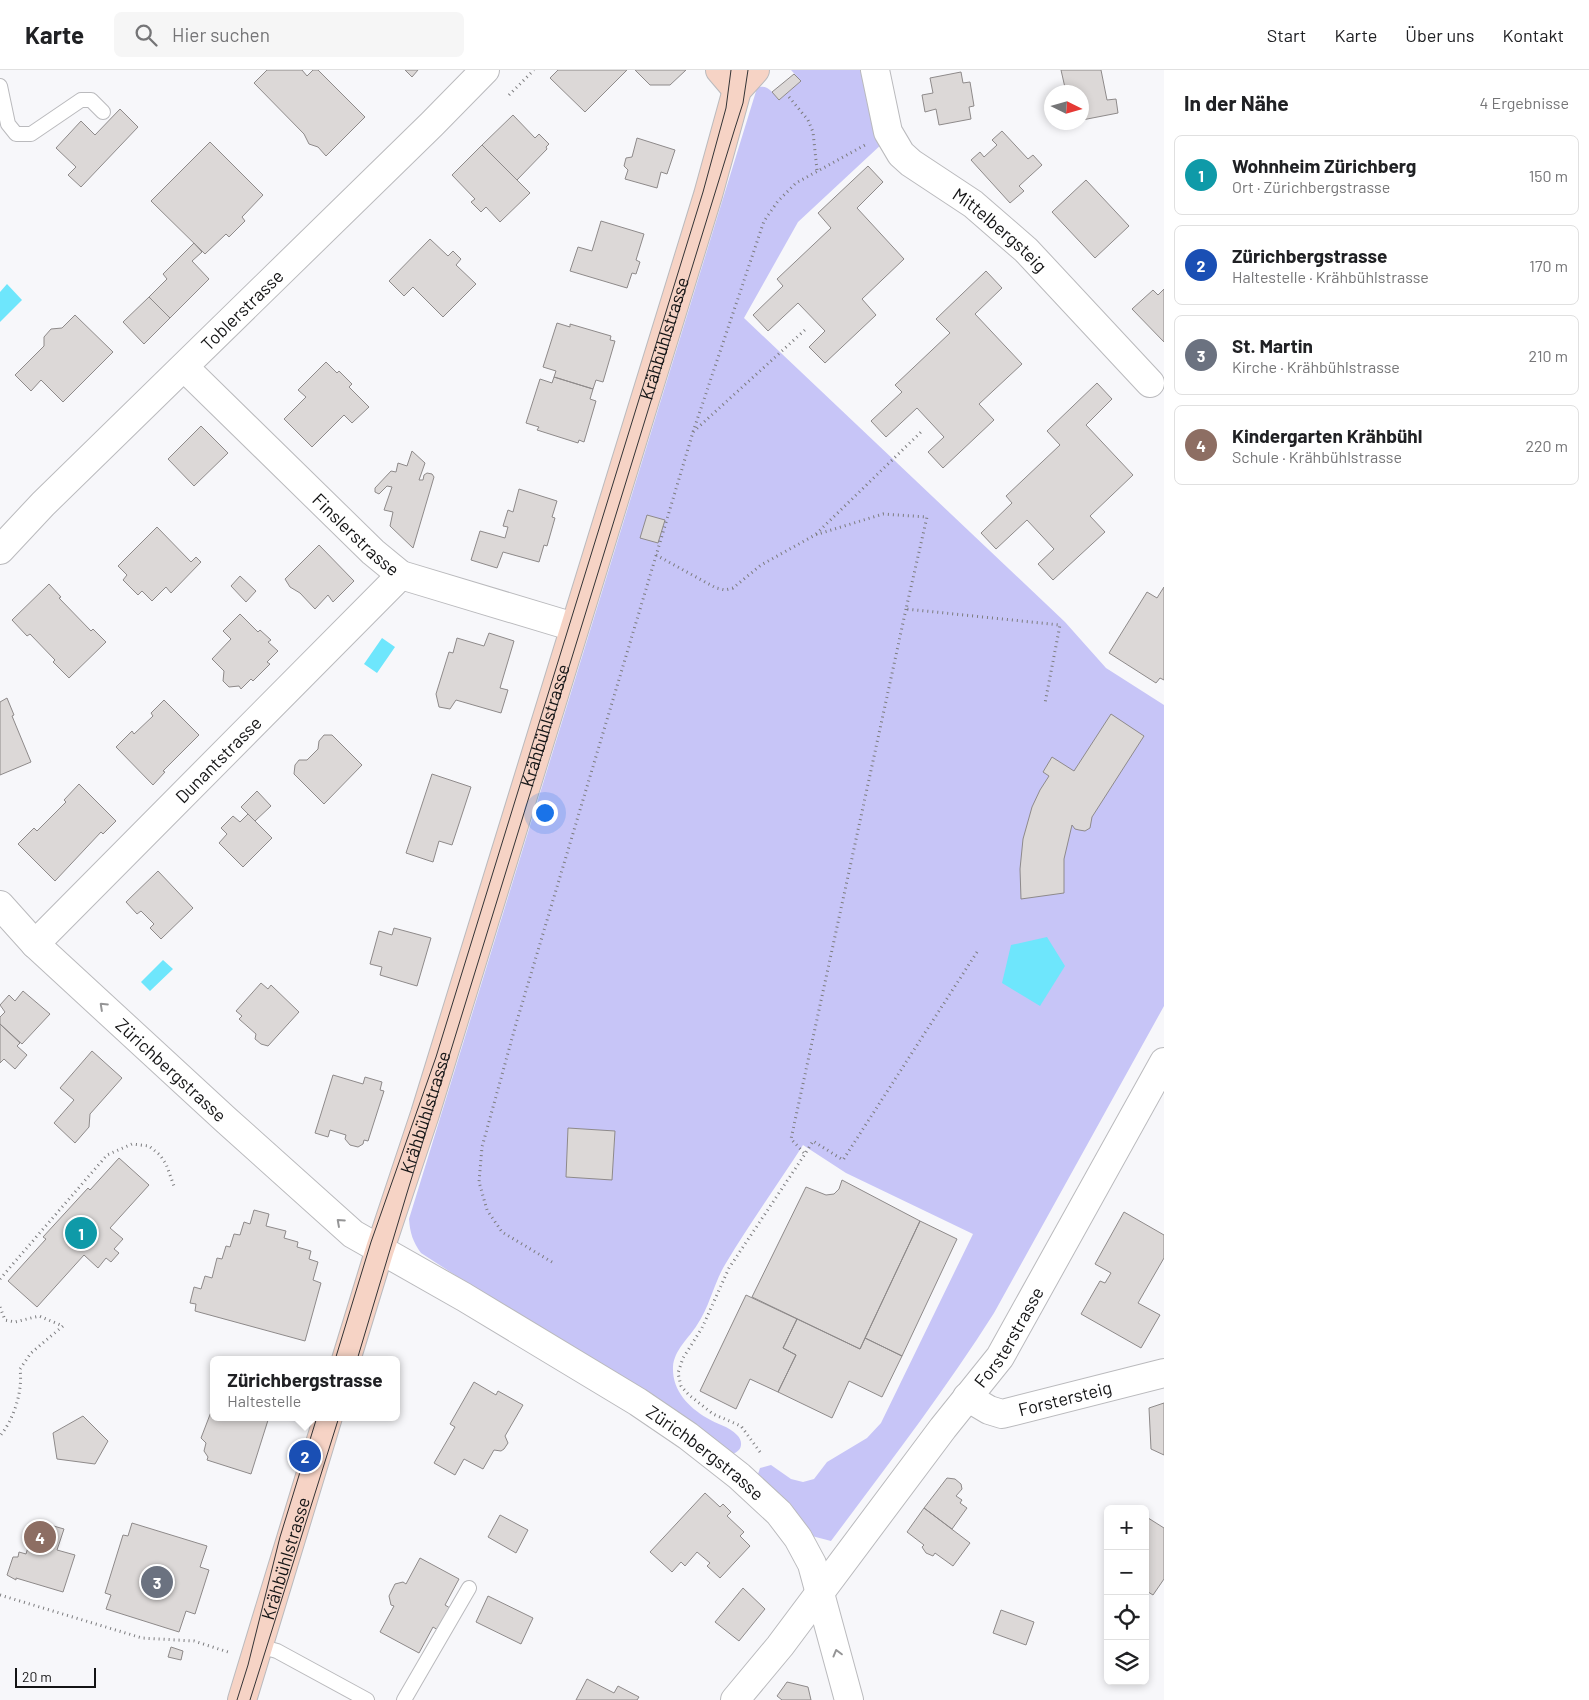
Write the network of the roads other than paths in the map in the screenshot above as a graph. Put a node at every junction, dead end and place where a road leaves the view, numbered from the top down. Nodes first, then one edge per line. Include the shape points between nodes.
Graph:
1 (485, 70) edge
2 (755, 70) edge
3 (875, 70) edge
4 (732, 77) edge
5 (0, 86) edge
6 (104, 112) dead end
7 (184, 366) junction
8 (1150, 383) dead end
9 (0, 550) edge
10 (401, 575) junction
11 (574, 627) junction
12 (0, 905) edge
13 (35, 944) junction
14 (1164, 1062) edge
15 (380, 1248) junction
16 (347, 1356) edge
17 (1164, 1373) edge
18 (967, 1397) junction
19 (327, 1421) edge
20 (469, 1588) dead end
21 (821, 1591) junction
22 (259, 1646) junction
23 (242, 1700) edge
24 (367, 1700) edge
25 (404, 1700) edge
26 (735, 1700) edge
27 (849, 1700) edge

1 - 7 street, Toblerstrasse
2 - 4 street
3 - 8 street, Mittelbergsteig via 888,132 901,154 973,204 1026,250
4 - 11 street, Krähbühlstrasse via 708,195
5 - 6 lane via 8,124 16,134 31,134 81,100 91,100
7 - 9 street, Toblerstrasse
7 - 10 street, Finslerstrasse via 373,552
10 - 11 street, Finslerstrasse
10 - 13 street, Dunantstrasse
11 - 15 street, Krähbühlstrasse via 425,1114
12 - 13 street, Zürichbergstrasse
15 -> 13 street, Zürichbergstrasse via 353,1234
14 - 18 street, Forsterstrasse via 1000,1357
15 - 16 street, Krähbühlstrasse
15 - 21 street, Zürichbergstrasse via 638,1402 688,1436 779,1513 804,1548
17 - 18 street, Forstersteig via 1002,1414
18 - 21 street, Forsterstrasse
19 - 22 street, Krähbühlstrasse
20 - 25 lane
21 - 26 street, Forsterstrasse
27 -> 21 street, Zürichbergstrasse
22 - 23 street, Krähbühlstrasse
22 - 24 lane via 277,1651

